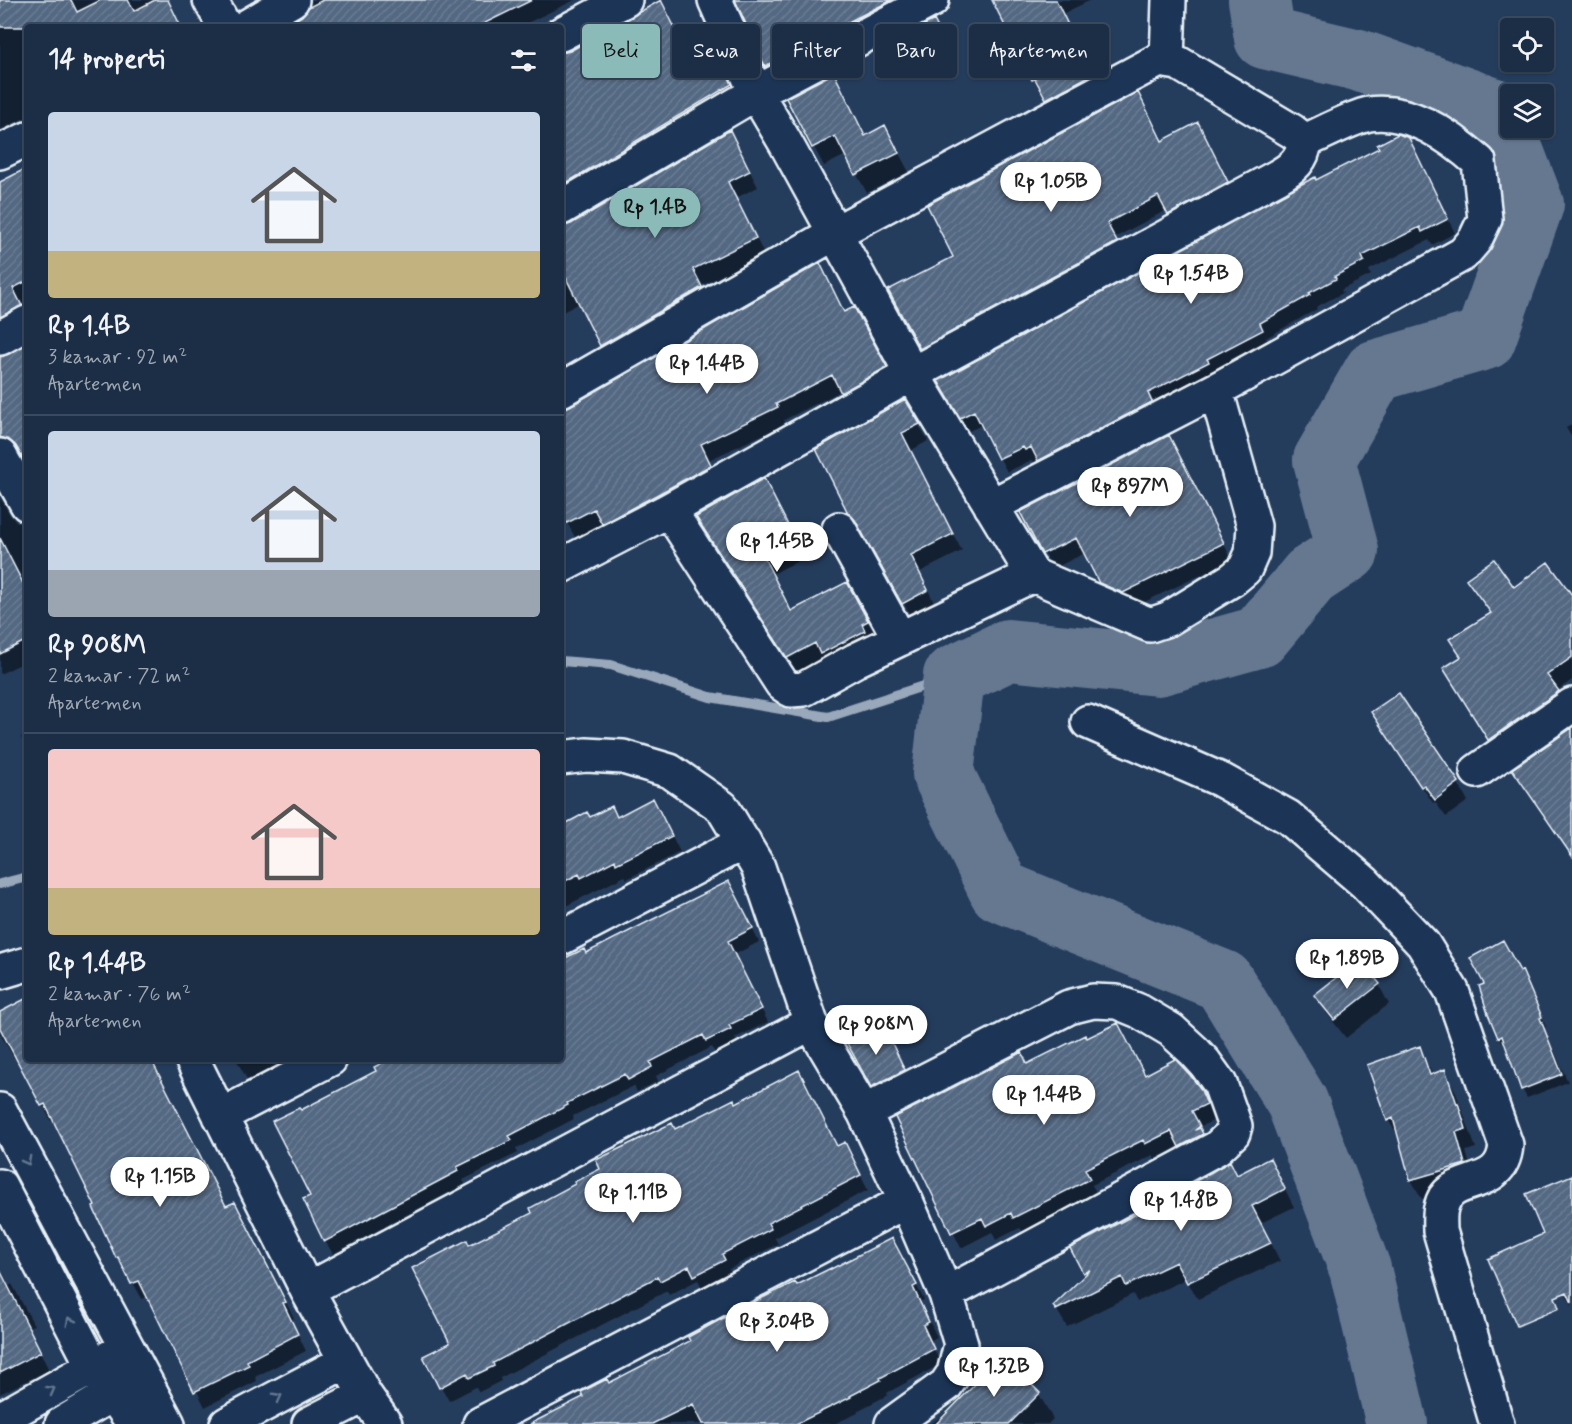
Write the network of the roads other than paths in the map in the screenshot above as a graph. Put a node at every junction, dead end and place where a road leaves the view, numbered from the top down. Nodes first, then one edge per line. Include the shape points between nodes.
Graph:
1 (210, 0) edge
2 (292, 0) edge
3 (625, 0) edge
4 (715, 0) edge
5 (932, 0) edge
6 (1169, 0) edge
7 (252, 19) edge
8 (223, 24) edge
9 (564, 32) edge
10 (1167, 60) junction
11 (756, 93) junction
12 (24, 141) edge
13 (1305, 141) junction
14 (0, 153) edge
15 (564, 206) edge
16 (835, 233) junction
17 (24, 325) edge
18 (0, 338) edge
19 (912, 374) junction
20 (564, 388) edge
21 (1216, 390) junction
22 (0, 456) edge
23 (24, 499) edge
24 (991, 506) junction
25 (669, 510) junction
26 (839, 529) dead end
27 (564, 564) edge
28 (1033, 575) junction
29 (900, 639) junction
30 (1572, 705) edge
31 (1088, 722) dead end
32 (564, 758) edge
33 (1477, 771) dead end
34 (744, 842) junction
35 (564, 936) edge
36 (24, 965) edge
37 (0, 972) edge
38 (811, 1023) junction
39 (193, 1062) edge
40 (324, 1062) edge
41 (0, 1110) edge
42 (864, 1112) junction
43 (220, 1116) junction
44 (0, 1186) edge
45 (906, 1201) junction
46 (307, 1290) junction
47 (946, 1293) junction
48 (346, 1360) junction
49 (134, 1362) junction
50 (93, 1366) junction
51 (113, 1393) junction
52 (365, 1395) junction
53 (0, 1419) edge
54 (62, 1424) edge
55 (134, 1424) edge
56 (168, 1424) edge
57 (227, 1424) edge
58 (309, 1424) edge
59 (386, 1424) edge
60 (480, 1424) edge
61 (892, 1424) edge
62 (1497, 1424) edge

1 - 8 street
2 - 7 street
3 - 9 street
4 - 11 street
5 - 11 street
6 - 10 street
10 - 13 street
10 - 16 street via 1159,60
11 - 15 street
11 - 16 street
12 - 14 street
13 - 19 street via 1304,152 1294,167
13 - 21 street via 1367,114 1395,114 1424,123 1479,162 1485,219 1463,255
16 - 19 street
16 - 20 street
17 - 18 street
19 - 24 street
19 - 25 street
21 - 24 street
21 - 28 street via 1254,526 1252,553 1245,569 1168,619 1150,625
22 - 23 street
24 - 28 street
25 - 27 street
25 - 29 street via 782,684 791,690 804,688
26 - 29 street
28 - 29 street
30 - 33 street
31 - 62 street via 1221,780 1288,817 1365,884 1423,944 1452,991 1506,1145 1502,1164 1496,1171 1452,1190 1446,1197 1441,1206 1440,1231
32 - 34 street via 623,757 670,771 722,807
34 - 35 street
34 - 38 street via 758,867
36 - 37 street
38 - 42 street
38 - 46 street
39 - 43 street
40 - 43 street
41 -> 49 street
42 - 45 street
42 - 47 street via 1069,1007 1093,1001 1118,1002 1171,1030 1205,1063 1220,1084 1235,1126 1233,1133 1216,1148
43 - 46 street
50 -> 44 street
45 - 47 street
45 - 60 street
46 - 48 street
47 - 61 street via 961,1344 954,1372 946,1385
48 - 52 street
57 -> 48 street
49 - 50 street
49 - 51 street
49 - 56 street
50 - 51 street
53 -> 50 street
51 - 54 street
51 - 55 street
52 - 58 street
52 - 59 street

